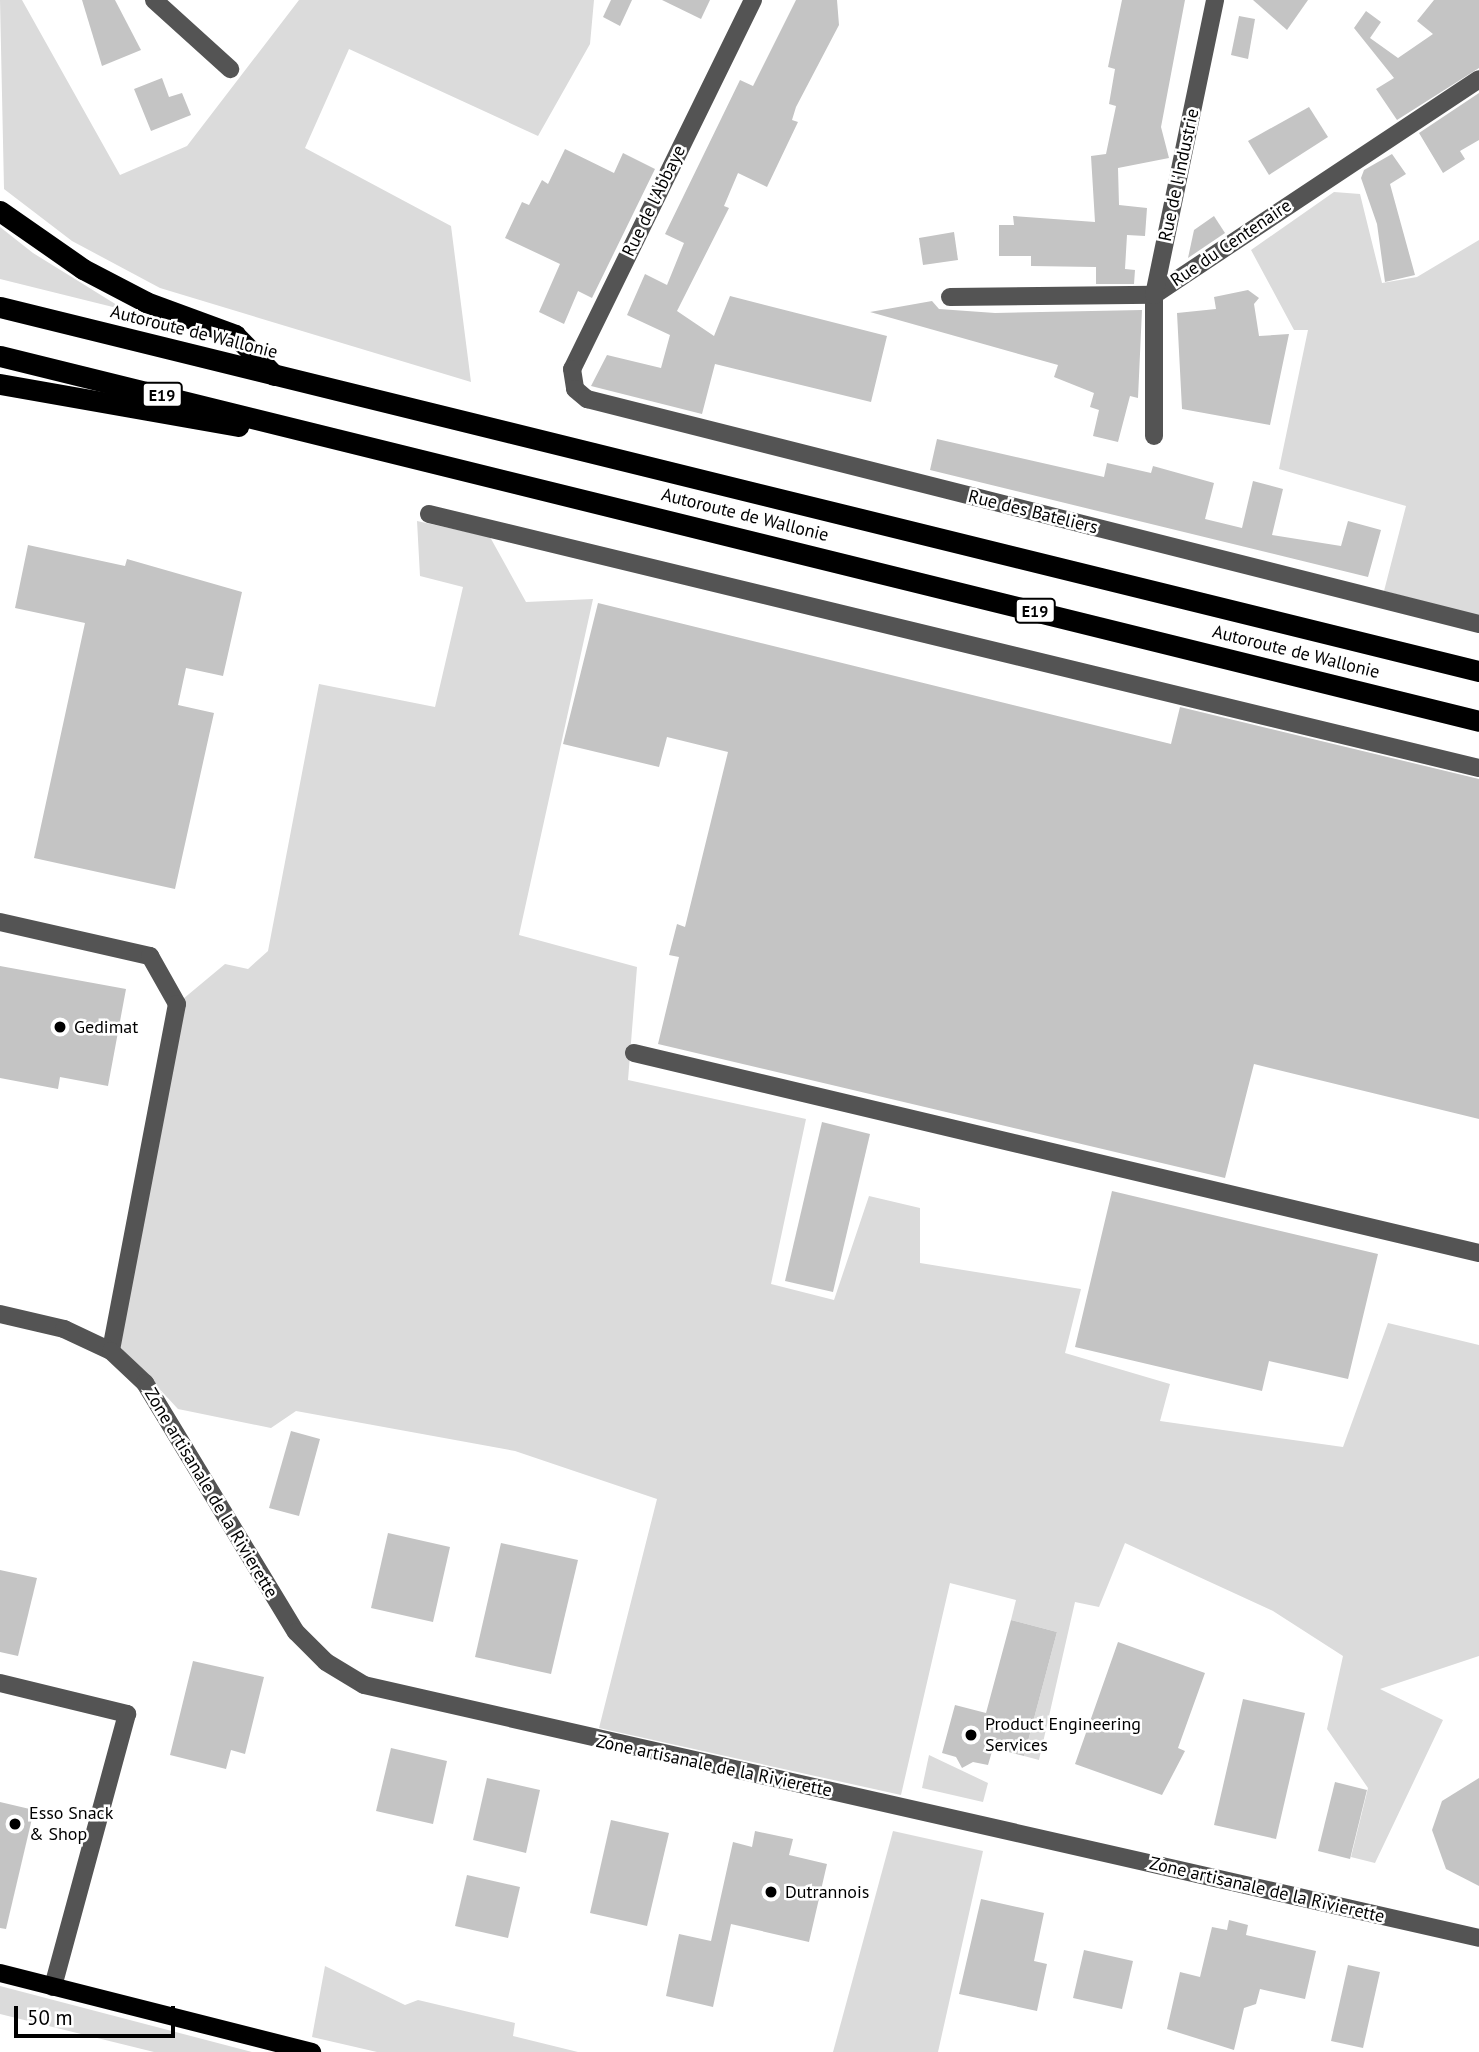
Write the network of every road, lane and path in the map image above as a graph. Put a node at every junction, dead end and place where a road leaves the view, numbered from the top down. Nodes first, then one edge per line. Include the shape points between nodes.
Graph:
1 (154, 0) edge
2 (753, 0) edge
3 (1215, 0) edge
4 (230, 69) dead end
5 (1479, 79) edge
6 (0, 211) edge
7 (1154, 295) junction
8 (950, 297) dead end
9 (0, 307) edge
10 (0, 356) edge
11 (275, 375) junction
12 (0, 384) edge
13 (587, 399) joint
14 (324, 435) junction
15 (1154, 436) dead end
16 (429, 514) dead end
17 (1479, 624) edge
18 (1479, 671) edge
19 (1479, 720) edge
20 (1479, 768) edge
21 (0, 922) edge
22 (634, 1053) dead end
23 (1479, 1253) edge
24 (0, 1314) edge
25 (111, 1351) junction
26 (0, 1683) edge
27 (1479, 1938) edge
28 (0, 1973) edge
29 (53, 1987) junction
30 (312, 2052) edge

1 - 4 street
2 - 13 street, Rue de l'Abbaye via 572,369 575,389
3 - 7 street, Rue de l'Industrie
5 - 7 street, Rue du Centenaire
6 - 11 highway via 94,275 235,335
7 - 8 street, Rue du Centenaire
7 - 15 street, Rue de l'Industrie
9 - 11 highway, Autoroute de Wallonie
10 - 14 highway, Autoroute de Wallonie / E19
11 - 18 highway, Autoroute de Wallonie
12 - 14 highway via 181,420
13 - 17 street, Rue des Bateliers
14 - 19 highway, Autoroute de Wallonie / E19
16 - 20 street
21 - 25 street via 150,956 177,1004
22 - 23 street
24 - 25 street, Zone artisanale de la Rivierette via 64,1329
25 - 27 street, Zone artisanale de la Rivierette via 145,1383 296,1632 326,1662 364,1685
26 - 29 street via 127,1714
28 - 29 main road
29 - 30 main road

